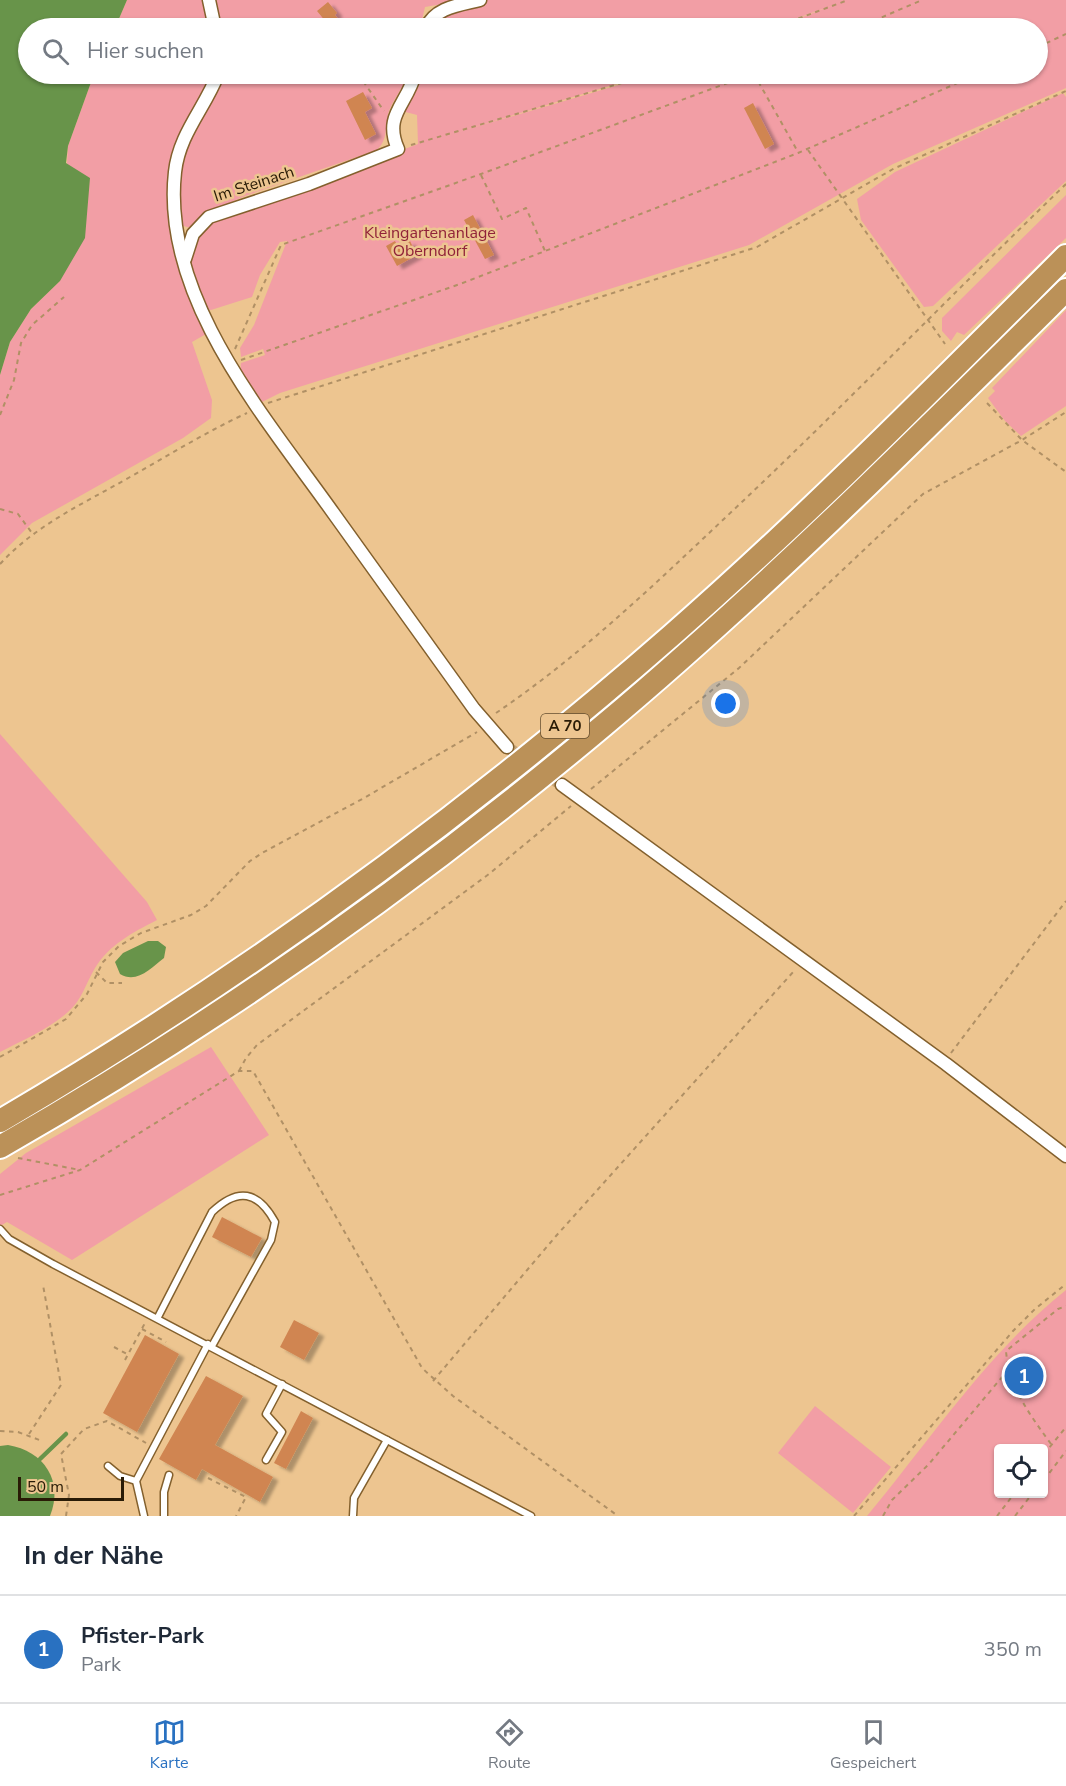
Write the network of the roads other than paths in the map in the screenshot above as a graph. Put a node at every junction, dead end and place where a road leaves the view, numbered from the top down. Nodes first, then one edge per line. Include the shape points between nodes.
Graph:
1 (209, 0) edge
2 (480, 0) edge
3 (213, 18) edge
4 (433, 18) edge
5 (214, 84) edge
6 (412, 84) edge
7 (1066, 256) edge
8 (184, 260) junction
9 (1066, 290) edge
10 (507, 747) tunnel mouth
11 (562, 785) tunnel mouth
12 (1, 1121) edge
13 (11, 1148) edge
14 (1066, 1156) edge
15 (0, 1229) edge
16 (158, 1317) junction
17 (210, 1345) junction
18 (282, 1384) junction
19 (387, 1440) junction
20 (266, 1460) dead end
21 (108, 1466) dead end
22 (169, 1475) dead end
23 (136, 1481) junction
24 (144, 1516) edge
25 (164, 1516) edge
26 (353, 1516) edge
27 (531, 1516) edge

1 - 3 street
2 - 4 street via 445,9
5 - 8 street via 177,156 175,201
6 - 8 street, Im Steinach via 391,124 398,149 209,217 193,234
7 - 12 highway, A 70 via 818,501 674,633 501,779 248,965
8 - 10 street via 191,284 230,364 257,407 486,724
9 - 13 highway, A 70 via 767,580 529,787 310,950
11 - 14 street
15 - 16 lane via 9,1239 53,1264
16 - 17 lane
16 - 17 lane via 213,1212 226,1199 238,1195 253,1197 268,1209 275,1222 271,1240
17 - 18 lane
17 - 23 lane
18 - 19 lane
18 - 20 lane via 266,1414 282,1432
19 - 26 lane via 354,1498
19 - 27 lane
21 - 23 lane via 120,1476
22 - 25 lane
23 - 24 lane

